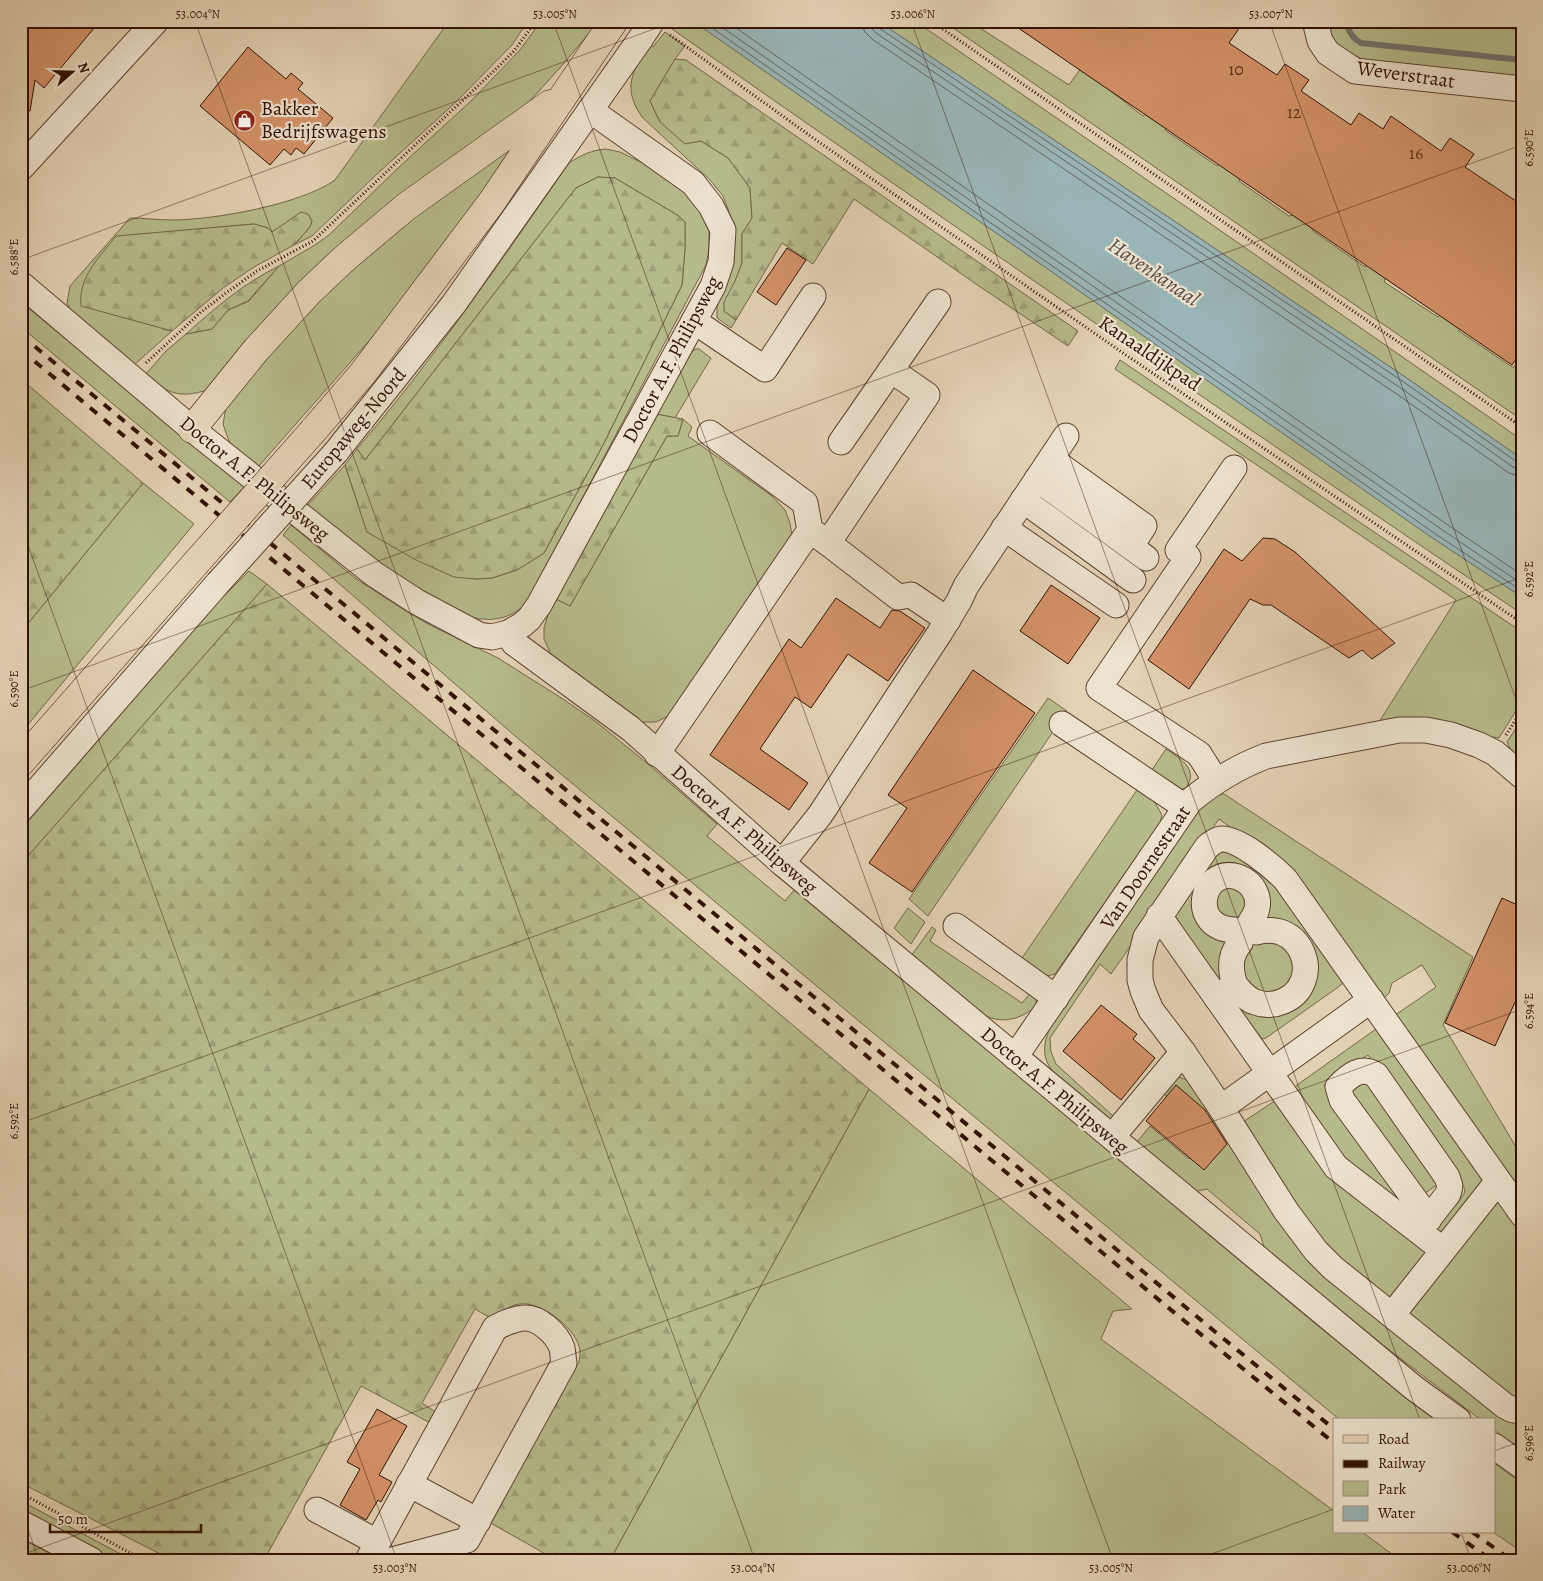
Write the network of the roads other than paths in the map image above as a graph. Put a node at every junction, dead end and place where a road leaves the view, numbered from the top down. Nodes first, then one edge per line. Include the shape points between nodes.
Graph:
1 (156, 21) edge
2 (614, 21) edge
3 (1315, 21) edge
4 (653, 31) edge
5 (1522, 89) edge
6 (565, 92) junction
7 (590, 110) junction
8 (21, 168) edge
9 (21, 284) edge
10 (813, 296) dead end
11 (938, 302) dead end
12 (694, 321) junction
13 (891, 370) junction
14 (192, 429) junction
15 (710, 433) dead end
16 (1066, 436) dead end
17 (841, 442) dead end
18 (1051, 459) junction
19 (1234, 468) dead end
20 (1037, 479) junction
21 (1023, 500) junction
22 (1004, 528) junction
23 (819, 536) junction
24 (1133, 580) dead end
25 (1116, 605) dead end
26 (948, 620) junction
27 (508, 633) junction
28 (1062, 724) dead end
29 (657, 754) junction
30 (21, 762) edge
31 (1522, 776) edge
32 (1216, 781) junction
33 (1185, 807) junction
34 (21, 809) edge
35 (782, 863) junction
36 (1159, 916) junction
37 (956, 926) dead end
38 (1226, 991) junction
39 (1056, 998) junction
40 (1370, 1000) junction
41 (1183, 1052) junction
42 (1014, 1057) junction
43 (1270, 1074) junction
44 (1221, 1108) junction
45 (1112, 1137) junction
46 (1498, 1181) junction
47 (1522, 1214) edge
48 (1424, 1225) junction
49 (1444, 1250) junction
50 (1392, 1316) junction
51 (1522, 1409) edge
52 (1455, 1418) edge
53 (1496, 1447) edge
54 (1522, 1466) edge
55 (409, 1484) junction
56 (318, 1510) dead end
57 (478, 1520) junction
58 (21, 1523) edge
59 (379, 1554) edge
60 (91, 1560) edge

1 - 8 street
2 - 6 main road, Europaweg-Noord
3 - 5 street, Weverstraat via 1320,41 1328,53 1355,71
4 - 7 street, Europaweg-Noord
6 - 14 main road via 407,206 345,258 256,350
6 - 30 main road, Europaweg-Noord, bridge via 491,203 363,373
7 - 12 street, Doctor A.F. Philipsweg via 693,183 711,206 722,230 721,262 713,286
7 - 34 street, Europaweg-Noord, bridge via 453,305 336,452
9 - 14 street, Doctor A.F. Philipsweg
10 - 12 street via 765,369
11 - 13 street
12 - 27 street, Doctor A.F. Philipsweg via 539,605 529,619
13 - 17 street
13 - 23 street, Doctor A.F. Philipsweg via 927,395
14 - 27 street, Doctor A.F. Philipsweg via 374,574 416,602 479,635 492,637
15 - 23 street via 805,503
16 - 18 street
18 - 20 street
18 - 20 street via 1144,526 1138,552
19 - 32 street via 1178,550 1188,557 1099,688 1200,754
20 - 21 street
21 - 22 street
21 - 24 street
22 - 25 street
22 - 26 street
23 - 26 street via 898,597 911,595
23 - 29 street, Doctor A.F. Philipsweg
26 - 35 street via 820,814
27 - 29 street, Doctor A.F. Philipsweg via 514,643 630,729
28 - 33 street
29 - 35 street, Doctor A.F. Philipsweg
31 - 32 street, Van Doornestraat via 1495,753 1451,734 1399,730 1266,756
32 - 33 street, Van Doornestraat
33 - 39 street, Van Doornestraat
35 - 42 street, Doctor A.F. Philipsweg
36 - 38 street
36 - 40 street via 1207,847 1215,840 1232,840 1285,879
36 - 41 street via 1142,948 1140,980 1151,1010
37 - 39 street
38 - 38 street via 1265,1005 1288,999 1303,981 1304,958 1300,947 1282,932 1245,931 1232,959
38 - 43 street
39 - 42 street, Van Doornestraat
40 - 43 street
40 - 46 street
41 - 44 street
41 - 45 street
42 - 45 street, Doctor A.F. Philipsweg
43 - 44 street
43 - 48 street via 1336,1167
44 - 50 street via 1286,1212 1316,1252
45 - 52 street, Doctor A.F. Philipsweg via 1414,1388
46 - 47 street
46 - 49 street
48 - 48 street via 1448,1194 1450,1186 1376,1075 1370,1071 1356,1072 1338,1088 1342,1100
48 - 49 street
49 - 50 street
50 - 51 street via 1505,1406 1513,1410
53 - 54 street
55 - 57 street
55 - 57 street via 495,1328 526,1318 539,1322 553,1333 562,1347 564,1363
55 - 59 street
56 - 59 street
57 - 59 street via 467,1540
58 - 60 street

